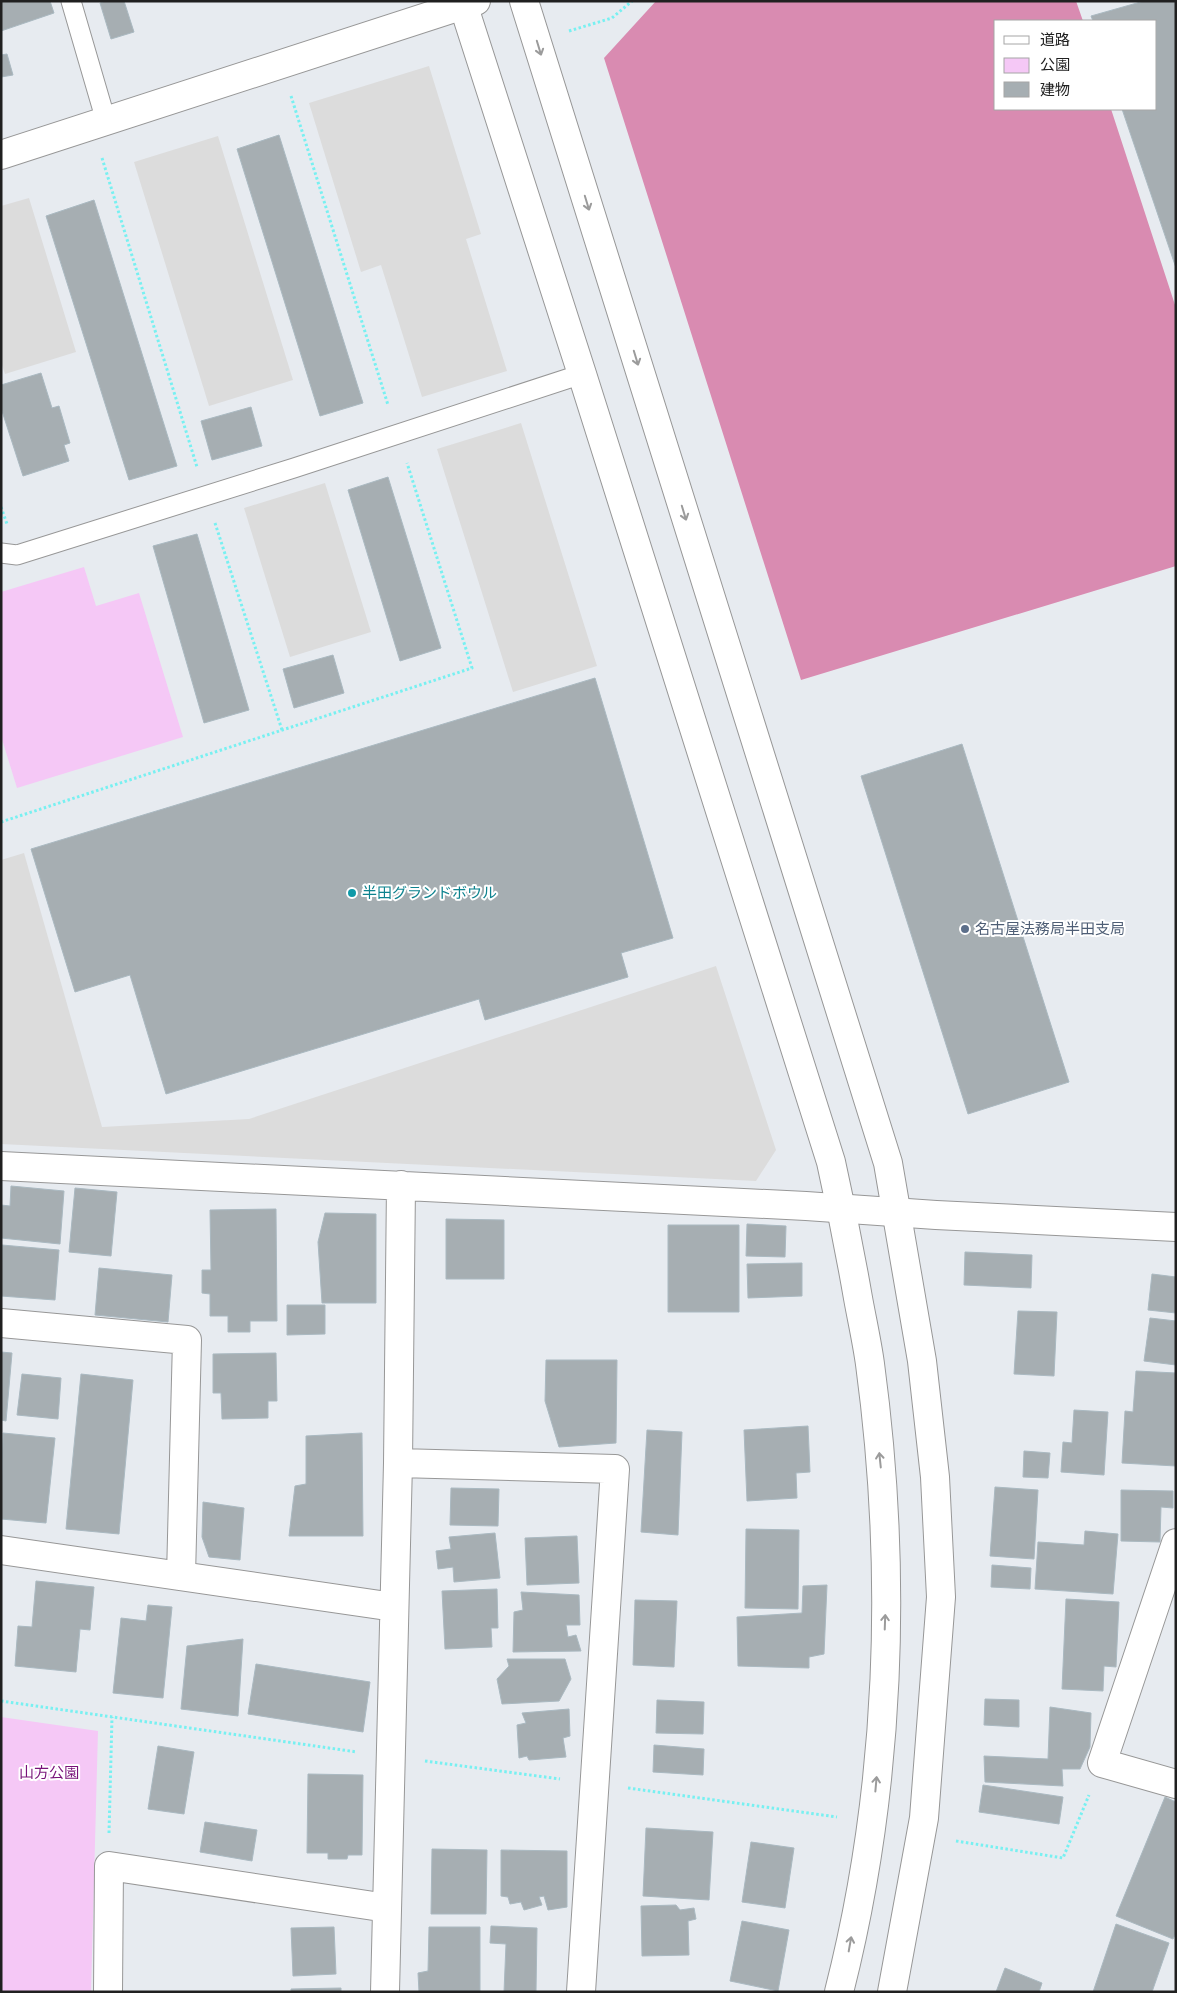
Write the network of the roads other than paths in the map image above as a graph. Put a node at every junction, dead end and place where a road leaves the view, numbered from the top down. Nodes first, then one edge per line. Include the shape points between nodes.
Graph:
1 (71, 1) edge
2 (524, 1) edge
3 (467, 3) edge
4 (106, 121) junction
5 (1, 155) edge
6 (582, 374) junction
7 (1, 553) edge
8 (1, 1166) edge
9 (401, 1185) junction
10 (842, 1208) junction
11 (897, 1213) junction
12 (1176, 1227) edge
13 (1, 1323) edge
14 (398, 1463) junction
15 (1176, 1543) edge
16 (1, 1550) edge
17 (181, 1576) junction
18 (394, 1607) junction
19 (1176, 1784) edge
20 (387, 1908) junction
21 (108, 1992) edge
22 (385, 1992) edge
23 (581, 1992) edge
24 (839, 1992) edge
25 (892, 1992) edge

1 - 4 lane
2 -> 11 street via 885,1154
3 - 4 street
3 - 6 street
4 - 5 street
6 - 7 lane via 17,555
6 - 10 street via 832,1162
8 - 9 street
9 - 10 street
9 - 14 street
10 - 11 street
24 -> 10 street via 873,1821 883,1710 886,1589 882,1480 870,1363
11 - 12 street
11 - 25 street via 922,1361 935,1477 940,1596 924,1818
13 - 17 street via 187,1340
14 - 18 street
14 - 23 street via 615,1469
15 - 19 street via 1102,1762
16 - 17 street
17 - 18 street
18 - 20 street
20 - 21 street via 109,1866
20 - 22 street

